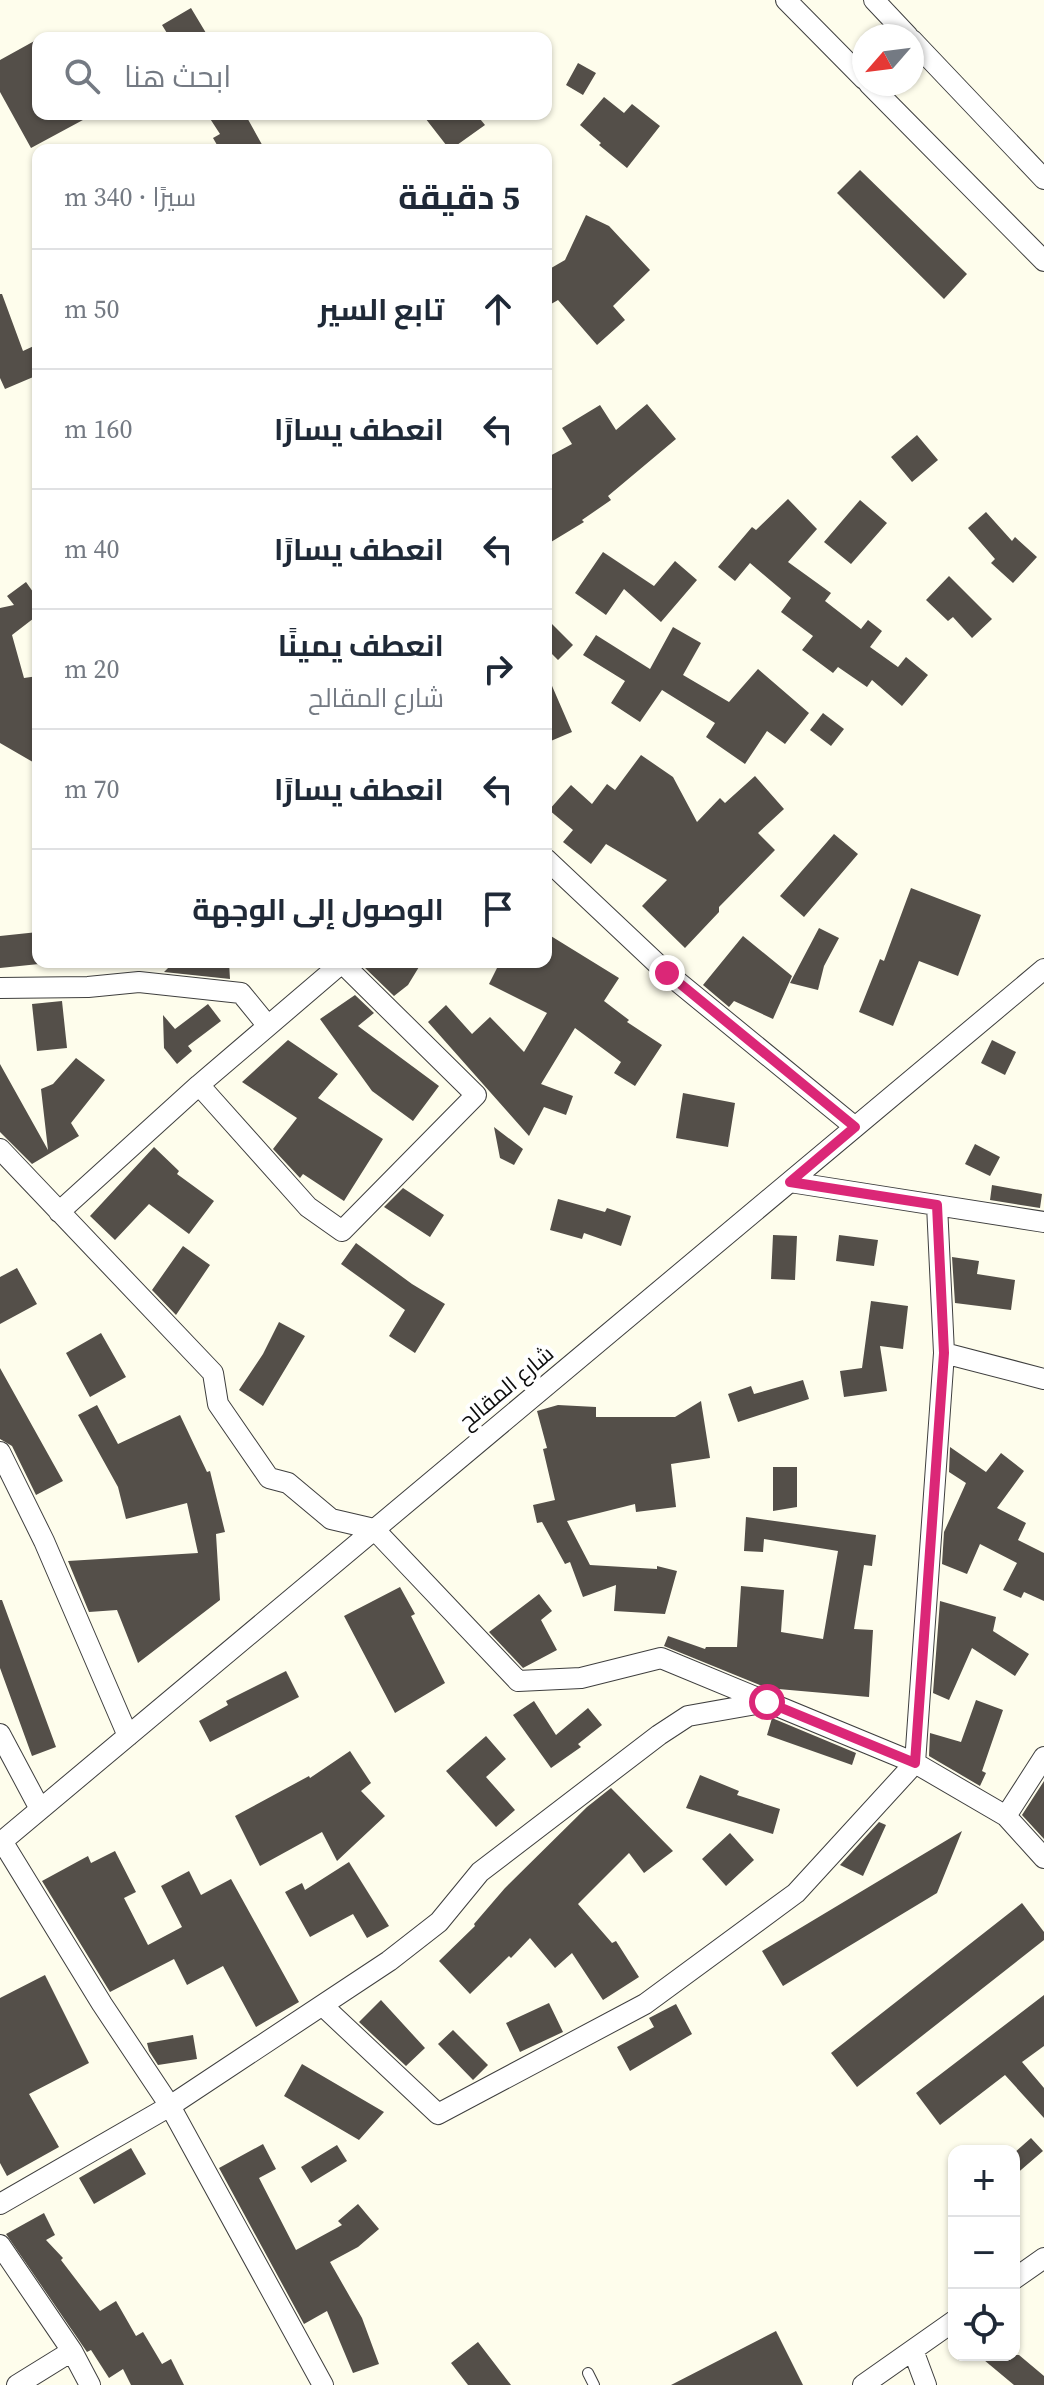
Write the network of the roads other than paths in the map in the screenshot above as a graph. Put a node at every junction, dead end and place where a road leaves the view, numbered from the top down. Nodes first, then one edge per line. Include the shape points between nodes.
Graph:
1 (786, 0) edge
2 (874, 0) edge
3 (897, 24) edge
4 (924, 53) edge
5 (852, 67) edge
6 (881, 96) edge
7 (1044, 179) edge
8 (1044, 261) edge
9 (552, 865) edge
10 (337, 968) edge
11 (348, 968) edge
12 (1044, 969) edge
13 (0, 988) edge
14 (268, 1026) junction
15 (199, 1085) junction
16 (855, 1127) junction
17 (0, 1149) edge
18 (790, 1182) junction
19 (937, 1205) junction
20 (59, 1212) junction
21 (1044, 1222) edge
22 (944, 1353) junction
23 (1044, 1379) edge
24 (0, 1452) edge
25 (374, 1529) junction
26 (767, 1702) junction
27 (0, 1734) edge
28 (128, 1736) junction
29 (1044, 1757) edge
30 (915, 1763) junction
31 (40, 1809) junction
32 (1006, 1816) junction
33 (1, 1842) edge
34 (1044, 1858) edge
35 (323, 2006) junction
36 (170, 2106) junction
37 (0, 2204) edge
38 (0, 2245) edge
39 (1044, 2258) edge
40 (1020, 2275) edge
41 (948, 2325) edge
42 (913, 2350) junction
43 (72, 2351) junction
44 (588, 2373) dead end
45 (17, 2385) edge
46 (90, 2385) edge
47 (323, 2385) edge
48 (594, 2385) edge
49 (863, 2385) edge
50 (926, 2385) edge

1 - 5 street
2 - 3 street
4 - 7 street
6 - 8 street
9 - 16 street via 667,973
10 - 14 street
11 - 15 street via 476,1095 342,1231 308,1207
12 - 16 street, شارع المقالح
13 - 14 street via 139,982 241,993
14 - 15 street
15 - 20 street
16 - 18 street, شارع المقالح
17 - 20 street
18 - 19 street
18 - 25 street, شارع المقالح
19 - 21 street
19 - 22 street
20 - 25 street via 213,1373 218,1404 269,1478 288,1483 331,1519
22 - 23 street
22 - 30 street
24 - 28 street
25 - 26 street via 518,1681 581,1678 661,1658
25 - 28 street, شارع المقالح
26 - 30 street
26 - 35 street via 688,1716 659,1735 480,1872 439,1922
27 - 31 street
28 - 31 street, شارع المقالح
29 - 32 street
30 - 32 street
30 - 35 street via 796,1893 645,2004 438,2114
31 - 33 street, شارع المقالح
32 - 34 street
33 - 36 street
35 - 36 street
36 - 37 street
36 - 47 street
38 - 43 street
39 - 40 street
41 - 42 street
42 - 49 street
42 - 50 street
43 - 45 street
43 - 46 street
44 - 48 lane

